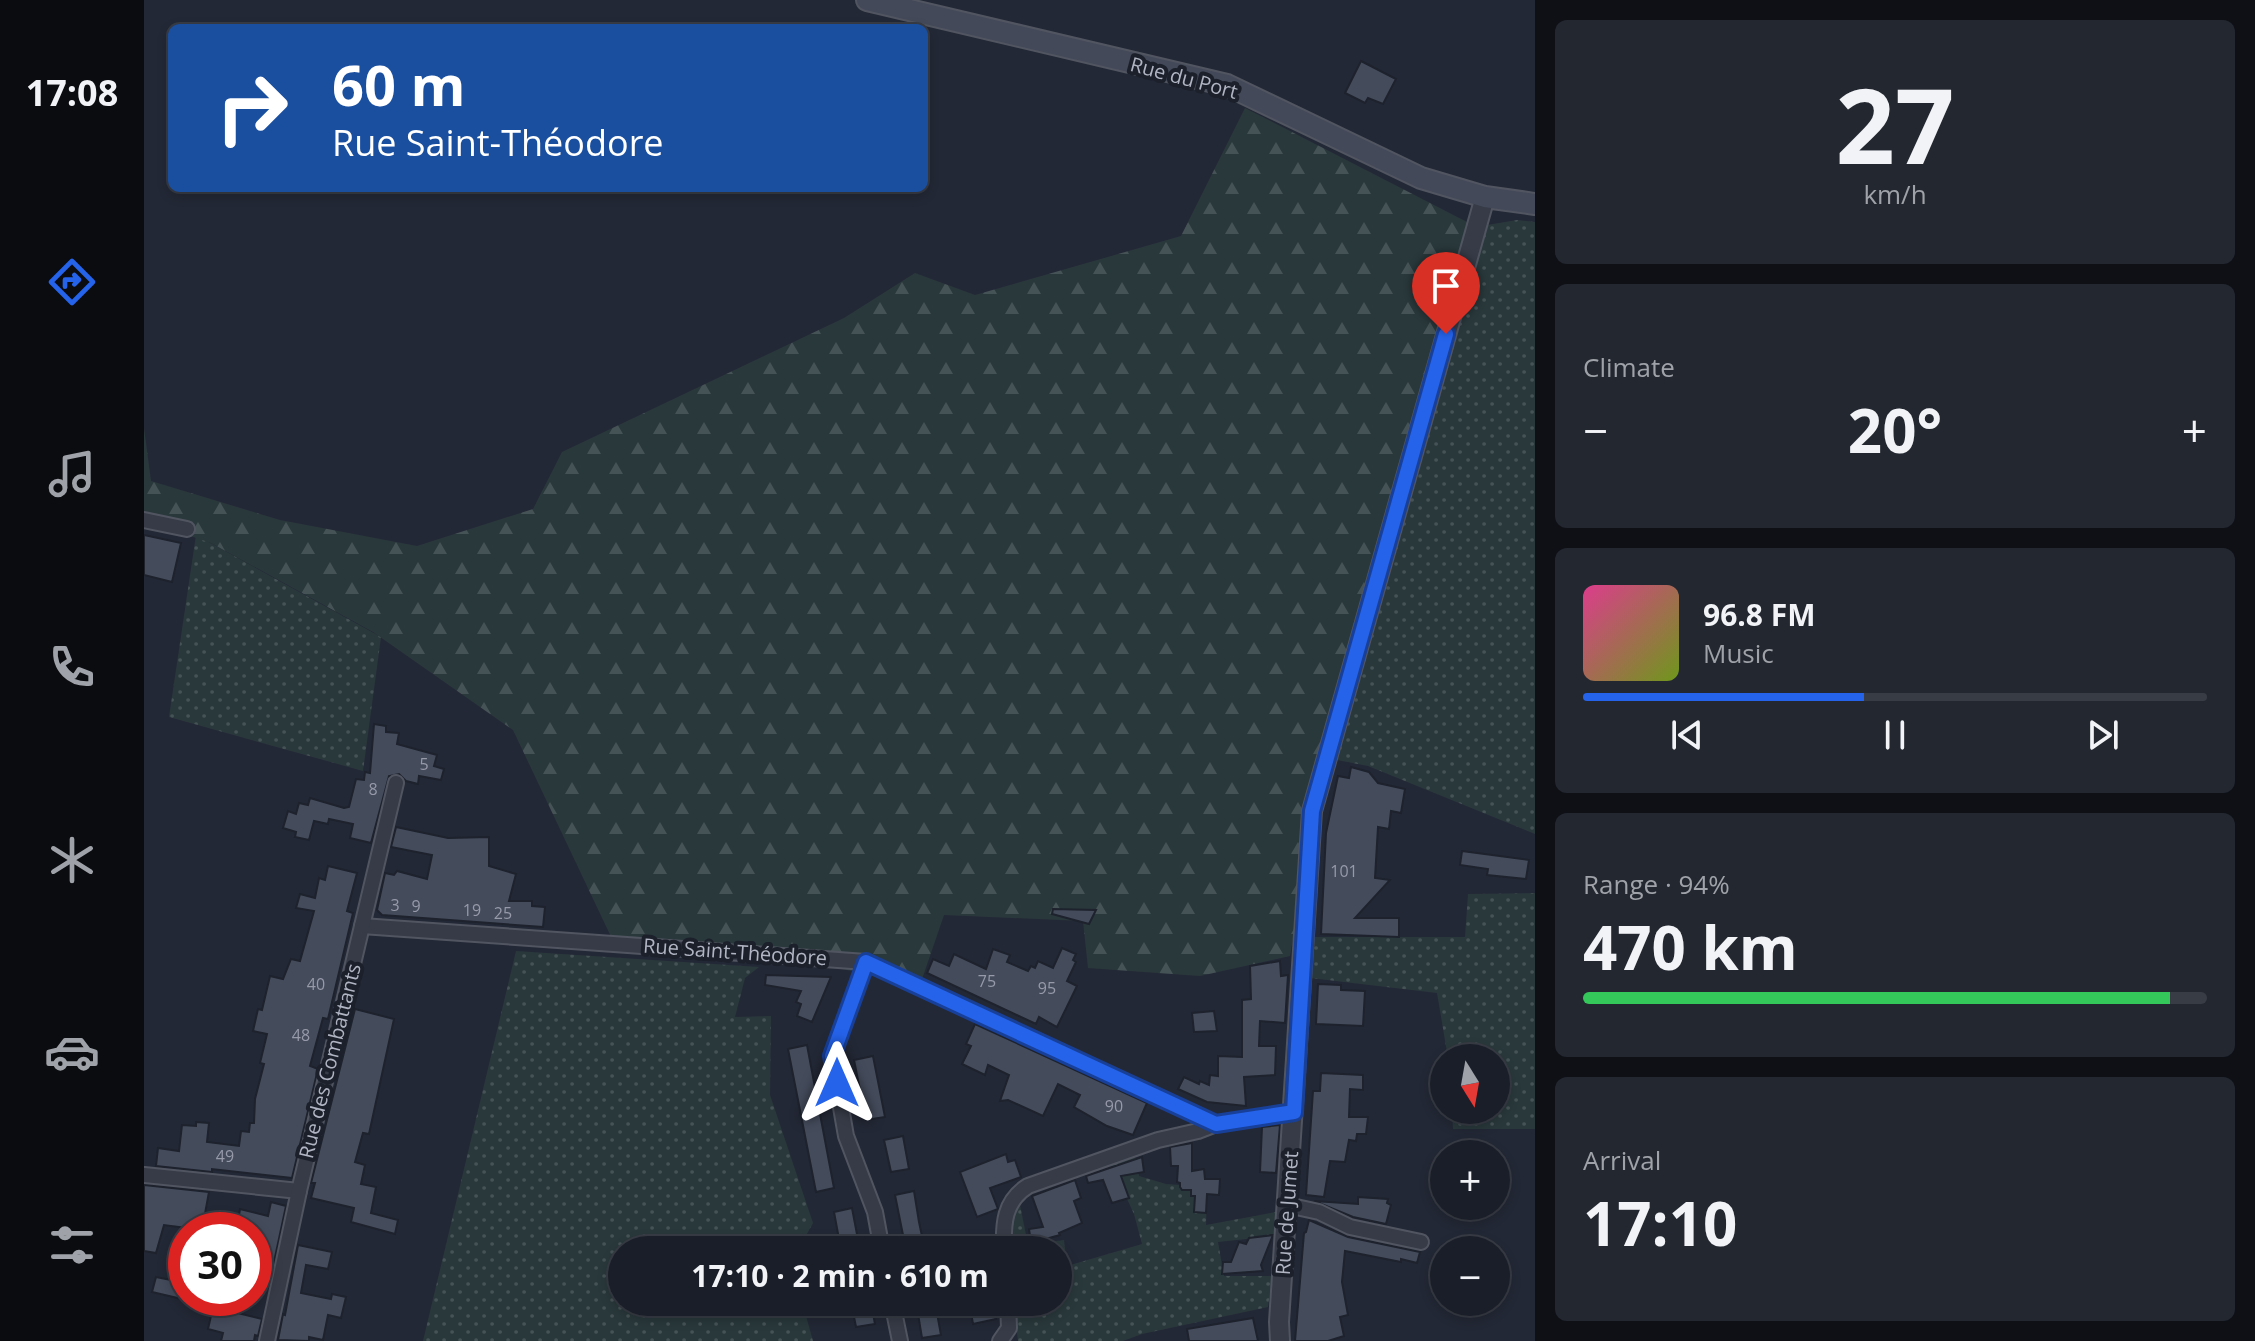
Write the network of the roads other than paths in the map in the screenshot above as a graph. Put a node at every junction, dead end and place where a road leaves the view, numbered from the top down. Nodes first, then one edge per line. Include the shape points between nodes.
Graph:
1 (867, 0) edge
2 (1485, 197) junction
3 (1535, 204) edge
4 (144, 520) edge
5 (187, 529) dead end
6 (396, 783) dead end
7 (362, 926) junction
8 (866, 962) junction
9 (1294, 1112) junction
10 (1216, 1124) junction
11 (144, 1175) edge
12 (299, 1191) junction
13 (1287, 1205) junction
14 (879, 1236) edge
15 (1003, 1236) edge
16 (1421, 1242) dead end
17 (895, 1316) edge
18 (1009, 1316) edge
19 (267, 1341) edge
20 (900, 1341) edge
21 (1000, 1341) edge
22 (1280, 1341) edge

1 - 2 main road, Rue du Port via 1227,85 1421,178
2 - 3 main road, Rue du Port
2 - 9 street, Rue de Jumet via 1312,811
4 - 5 street
6 - 7 street, Rue des Combattants
7 - 8 street, Rue Saint-Théodore
7 - 12 street, Rue des Combattants
8 - 10 street, Rue Saint-Théodore
8 - 14 street via 832,1056 846,1136
9 - 10 street
9 - 13 street, Rue de Jumet
10 - 15 street via 1028,1186 1007,1209
11 - 12 street
12 - 19 street, Rue des Combattants
13 - 16 street via 1350,1227
13 - 22 street, Rue de Jumet
17 - 20 street
18 - 21 street via 1009,1328

